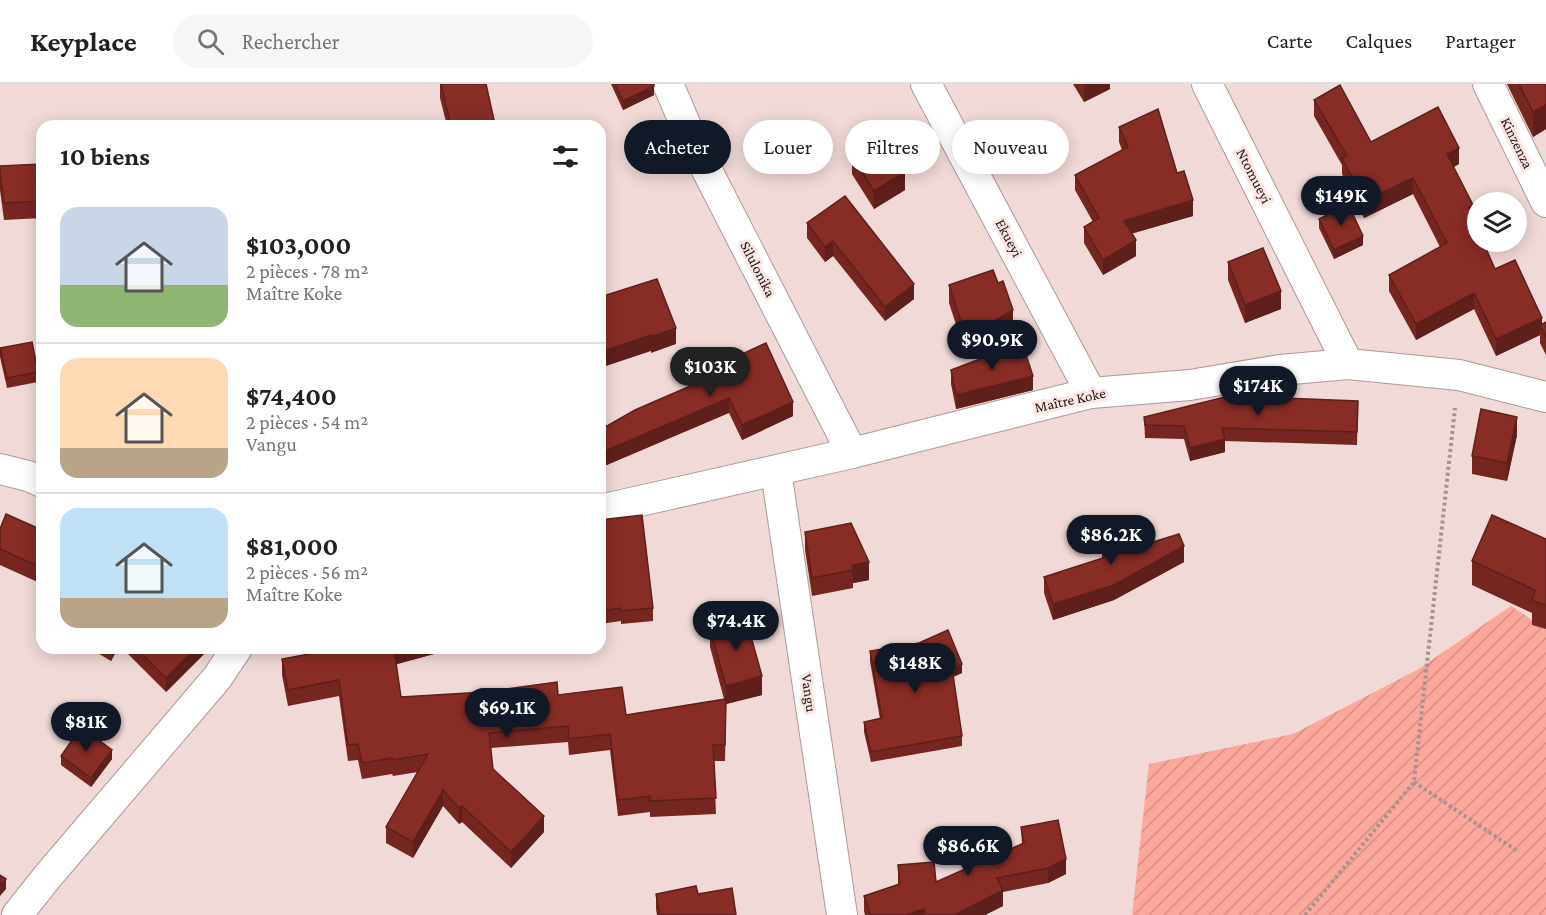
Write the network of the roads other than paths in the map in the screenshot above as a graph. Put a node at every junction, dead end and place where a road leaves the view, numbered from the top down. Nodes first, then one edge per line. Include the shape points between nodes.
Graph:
1 (668, 84) edge
2 (926, 84) edge
3 (1207, 84) edge
4 (1488, 84) edge
5 (1546, 202) edge
6 (1348, 364) junction
7 (1091, 393) junction
8 (1546, 397) edge
9 (852, 453) junction
10 (0, 469) edge
11 (776, 471) junction
12 (36, 479) edge
13 (606, 509) edge
14 (233, 654) edge
15 (17, 915) edge
16 (842, 915) edge

1 - 9 street, Silulonika via 694,147
2 - 7 street, Ekueyi
3 - 6 street, Ntomueyi
4 - 5 street, Kinzenza
6 - 7 street, Maître Koke via 1280,370 1190,385
6 - 8 street, Maître Koke via 1459,375
7 - 9 street, Maître Koke
9 - 11 street, Maître Koke
10 - 12 street
11 - 13 street, Maître Koke
11 - 16 street, Vangu
14 - 15 street

